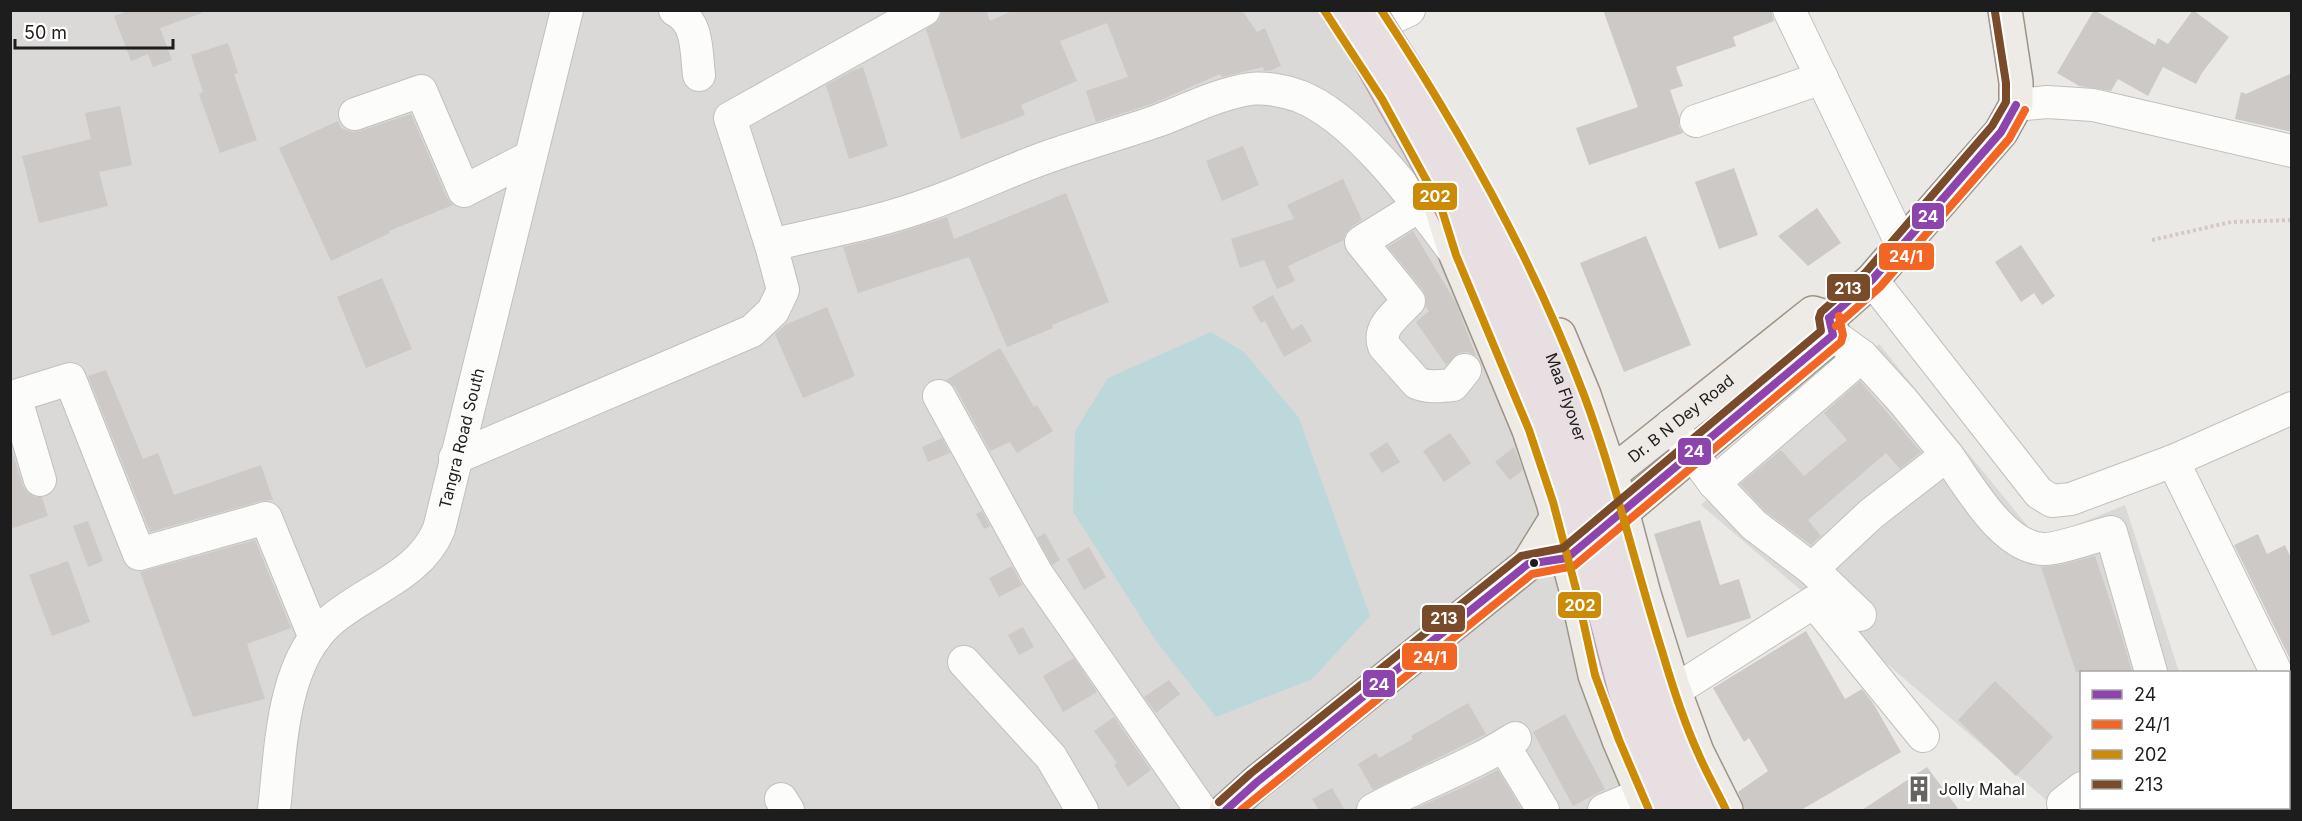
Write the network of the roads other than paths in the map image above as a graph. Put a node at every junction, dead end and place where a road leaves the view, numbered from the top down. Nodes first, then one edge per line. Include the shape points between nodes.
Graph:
1 (567, 10) edge
2 (675, 10) edge
3 (924, 10) edge
4 (1324, 10) edge
5 (1338, 10) edge
6 (1789, 10) edge
7 (2004, 10) edge
8 (1386, 13) edge
9 (699, 75) dead end
10 (1822, 78) junction
11 (2016, 105) junction
12 (355, 114) dead end
13 (1696, 121) dead end
14 (2292, 151) edge
15 (530, 158) junction
16 (1419, 206) junction
17 (771, 245) junction
18 (1902, 245) junction
19 (1456, 255) junction
20 (1872, 280) junction
21 (1831, 326) junction
22 (1862, 357) junction
23 (1465, 370) dead end
24 (939, 396) dead end
25 (2292, 408) edge
26 (1671, 425) junction
27 (1692, 454) junction
28 (1947, 455) junction
29 (455, 458) junction
30 (2172, 461) junction
31 (1610, 474) junction
32 (40, 480) dead end
33 (1714, 483) junction
34 (1622, 513) junction
35 (1557, 517) junction
36 (1567, 558) junction
37 (1528, 564) junction
38 (1812, 569) junction
39 (1860, 615) dead end
40 (315, 638) junction
41 (964, 662) dead end
42 (2151, 671) edge
43 (2276, 671) edge
44 (1674, 691) junction
45 (1923, 736) dead end
46 (1653, 805) edge
47 (274, 810) edge
48 (1082, 810) edge
49 (1202, 810) edge
50 (1226, 810) edge
51 (1372, 810) edge
52 (1543, 810) edge
53 (1604, 810) edge
54 (1703, 810) edge
55 (1726, 810) edge

1 - 15 street, Tangra Road South
2 - 9 street via 693,30
3 - 17 street via 730,118
4 - 19 main road via 1382,99 1441,207
5 - 46 highway, Maa Flyover, bridge via 1419,145 1515,341 1555,447 1589,555 1649,766
6 - 10 street
7 - 11 main road
8 - 31 main road via 1469,153 1544,296 1584,395
8 - 54 highway, Maa Flyover, bridge via 1517,274 1554,359 1659,704
10 - 13 street
10 - 18 street
11 - 14 street via 2093,105
11 - 18 main road, Dr. B N Dey Road via 2001,132
12 - 15 street via 421,91 464,191
15 - 29 street, Tangra Road South
16 - 17 street via 1368,147 1332,114 1299,96 1262,88 1237,92 1054,154 892,217
16 - 19 street
16 - 23 street via 1360,242 1409,301 1383,330 1382,339 1422,385 1453,385
17 - 29 street via 783,290 773,311 752,331
18 - 20 main road, Dr. B N Dey Road
19 - 35 main road via 1529,430
20 - 21 main road, Dr. B N Dey Road
20 - 30 street via 2039,493 2052,501 2071,499
21 - 22 street
21 - 26 main road, Dr. B N Dey Road via 1813,313
21 - 27 main road, Dr. B N Dey Road
22 - 28 street
22 - 33 street
24 - 49 street via 1037,574
25 - 30 street
26 - 27 street
26 - 31 main road, Dr. B N Dey Road
27 - 33 street
27 - 34 main road, Dr. B N Dey Road
28 - 38 street via 1871,514
28 - 42 street via 1994,520 2020,543 2045,550 2111,532
29 - 40 street, Tangra Road South via 432,545 419,561 330,622
30 - 43 street
31 - 34 main road
31 - 35 main road, Dr. B N Dey Road
32 - 40 street via 15,396 70,380 139,554 266,518
33 - 38 street via 1754,525
34 - 36 main road, Dr. B N Dey Road
34 - 44 main road
35 - 36 main road
35 - 37 main road, Dr. B N Dey Road
36 - 37 main road
36 - 46 main road via 1595,675 1619,740
37 - 50 main road
38 - 39 street
40 - 47 street, Tangra Road South via 301,658 288,694
41 - 48 street via 1051,757
44 - 45 street via 1814,602
44 - 55 main road via 1697,752
46 - 53 street
51 - 52 street via 1509,742

